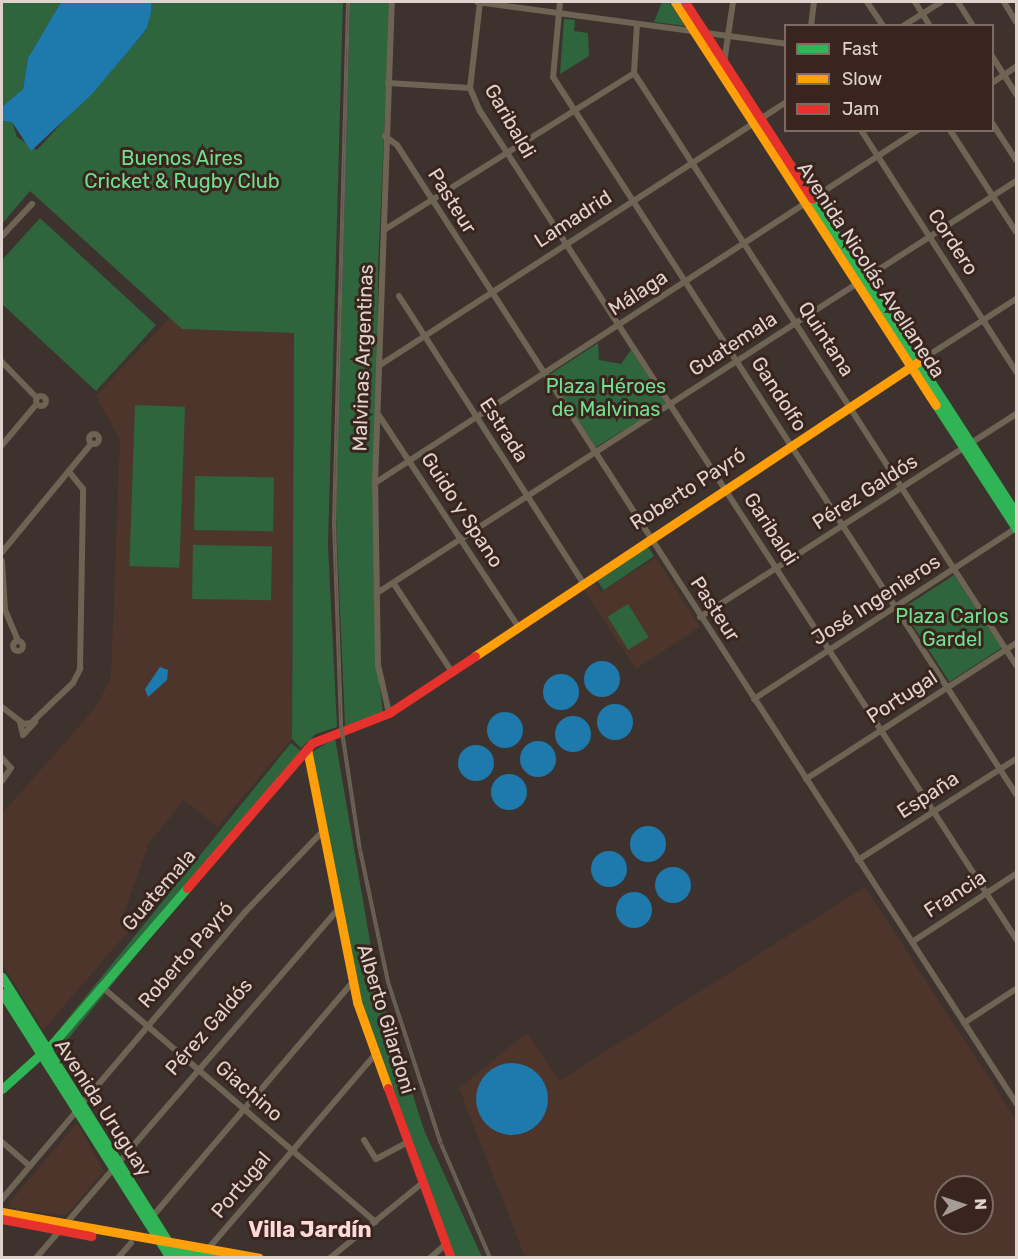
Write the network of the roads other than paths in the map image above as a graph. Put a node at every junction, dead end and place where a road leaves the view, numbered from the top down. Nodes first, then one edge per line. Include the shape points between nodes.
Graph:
1 (392, 2) edge
2 (479, 2) edge
3 (560, 2) edge
4 (675, 2) edge
5 (685, 2) edge
6 (733, 2) edge
7 (814, 2) edge
8 (867, 2) edge
9 (915, 2) edge
10 (941, 2) edge
11 (958, 2) edge
12 (1004, 2) edge
13 (559, 13) junction
14 (922, 13) junction
15 (1017, 22) edge
16 (637, 24) junction
17 (811, 24) edge
18 (882, 24) edge
19 (906, 24) edge
20 (929, 24) edge
21 (972, 24) edge
22 (694, 31) junction
23 (705, 32) junction
24 (729, 35) junction
25 (784, 44) edge
26 (994, 58) edge
27 (721, 64) junction
28 (1017, 67) edge
29 (634, 73) junction
30 (1004, 75) junction
31 (994, 81) edge
32 (388, 83) junction
33 (470, 88) junction
34 (1017, 94) edge
35 (784, 103) edge
36 (575, 109) junction
37 (758, 120) junction
38 (994, 125) edge
39 (862, 132) edge
40 (915, 132) edge
41 (951, 132) edge
42 (385, 136) junction
43 (507, 152) junction
44 (878, 157) junction
45 (1017, 160) edge
46 (693, 162) junction
47 (1017, 181) edge
48 (993, 196) junction
49 (634, 200) junction
50 (432, 201) junction
51 (810, 201) junction
52 (32, 204) dead end
53 (384, 230) junction
54 (1017, 232) edge
55 (2, 236) edge
56 (931, 238) junction
57 (745, 242) junction
58 (567, 243) junction
59 (686, 281) junction
60 (863, 282) junction
61 (490, 292) junction
62 (399, 296) dead end
63 (1017, 299) edge
64 (984, 320) junction
65 (797, 324) junction
66 (619, 325) junction
67 (424, 335) junction
68 (2, 362) edge
69 (739, 362) junction
70 (915, 364) junction
71 (380, 365) junction
72 (1017, 371) edge
73 (543, 374) junction
74 (671, 406) junction
75 (850, 406) junction
76 (378, 414) junction
77 (1017, 414) edge
78 (477, 416) junction
79 (92, 444) dead end
80 (791, 444) junction
81 (2, 445) edge
82 (968, 445) junction
83 (595, 454) junction
84 (410, 460) junction
85 (70, 473) junction
86 (375, 483) junction
87 (724, 487) junction
88 (902, 488) junction
89 (529, 498) junction
90 (1017, 513) edge
91 (843, 525) junction
92 (1017, 528) edge
93 (648, 537) junction
94 (462, 541) junction
95 (2, 552) edge
96 (2, 561) edge
97 (777, 568) junction
98 (954, 569) junction
99 (582, 581) junction
100 (394, 584) junction
101 (376, 593) junction
102 (896, 607) junction
103 (700, 617) junction
104 (517, 625) junction
105 (18, 641) dead end
106 (1017, 643) edge
107 (829, 650) junction
108 (1006, 650) junction
109 (1017, 665) edge
110 (450, 669) junction
111 (949, 687) junction
112 (754, 699) junction
113 (2, 707) edge
114 (387, 715) junction
115 (373, 720) joint
116 (35, 721) junction
117 (20, 722) junction
118 (881, 731) junction
119 (307, 749) junction
120 (2, 758) edge
121 (1017, 759) edge
122 (1000, 769) junction
123 (806, 779) junction
124 (2, 782) edge
125 (1017, 794) edge
126 (934, 812) junction
127 (323, 831) junction
128 (858, 860) junction
129 (1017, 874) edge
130 (987, 893) junction
131 (337, 910) junction
132 (1017, 939) edge
133 (912, 942) junction
134 (2, 977) edge
135 (352, 983) junction
136 (100, 986) junction
137 (1017, 989) edge
138 (2, 993) edge
139 (964, 1023) junction
140 (148, 1026) junction
141 (40, 1051) junction
142 (375, 1055) junction
143 (196, 1067) junction
144 (2, 1089) edge
145 (1017, 1103) edge
146 (244, 1109) junction
147 (78, 1110) junction
148 (364, 1140) dead end
149 (2, 1142) edge
150 (406, 1143) junction
151 (292, 1150) junction
152 (113, 1165) junction
153 (30, 1166) junction
154 (421, 1184) junction
155 (2, 1199) edge
156 (2, 1212) edge
157 (152, 1217) junction
158 (2, 1219) edge
159 (375, 1222) junction
160 (62, 1227) junction
161 (131, 1243) junction
162 (445, 1245) junction
163 (169, 1250) edge
164 (205, 1252) junction
165 (36, 1257) edge
166 (118, 1257) edge
167 (218, 1257) edge
168 (258, 1257) edge
169 (330, 1257) edge
170 (430, 1257) edge
171 (451, 1257) edge

1 - 32 street, Malvinas Argentinas
2 - 13 street
2 - 33 street, Garibaldi
3 - 13 street, Gandolfo
4 - 22 street, Avenida Nicolás Avellaneda
5 - 23 street, Avenida Nicolás Avellaneda
6 - 24 street
7 - 17 street
8 - 18 street
9 - 14 street
10 - 14 street
11 - 21 street
12 - 15 street
13 - 16 street
13 - 36 street, Gandolfo via 552,70
14 - 19 street
14 - 20 street
16 - 22 street
16 - 29 street
22 - 23 street
22 - 27 street, Avenida Nicolás Avellaneda
23 - 24 street
23 - 27 street, Avenida Nicolás Avellaneda
24 - 25 street
24 - 27 street
26 - 30 street
27 - 37 street, Avenida Nicolás Avellaneda
28 - 30 street
29 - 36 street
29 - 46 street, Quintana
30 - 31 street
30 - 34 street
32 - 33 street
32 - 42 street, Malvinas Argentinas
33 - 43 street, Garibaldi
35 - 37 street, Lamadrid
36 - 43 street
36 - 49 street, Gandolfo
37 - 46 street, Lamadrid
37 - 51 street, Avenida Nicolás Avellaneda
38 - 45 street
39 - 44 street, Cordero
40 - 44 street, Málaga
41 - 48 street
42 - 50 street, Pasteur via 397,145
42 - 53 street, Malvinas Argentinas
43 - 50 street
43 - 58 street, Garibaldi
44 - 51 street, Málaga
44 - 56 street, Cordero
46 - 49 street, Lamadrid
46 - 57 street, Quintana
47 - 48 street, Guatemala
48 - 54 street
48 - 56 street, Guatemala
49 - 58 street, Lamadrid
49 - 59 street, Gandolfo
50 - 53 street
50 - 61 street, Pasteur
51 - 57 street, Málaga
51 - 60 street, Avenida Nicolás Avellaneda
52 - 55 street
53 - 71 street, Malvinas Argentinas
56 - 60 street, Guatemala
56 - 64 street, Cordero
57 - 59 street, Málaga
57 - 65 street, Quintana
58 - 61 street, Lamadrid
58 - 66 street, Garibaldi
59 - 66 street, Málaga
59 - 69 street, Gandolfo
60 - 65 street, Guatemala
60 - 70 street, Avenida Nicolás Avellaneda
61 - 67 street, Lamadrid
61 - 73 street, Pasteur
62 - 67 street, Estrada
63 - 64 street, Roberto Payró
64 - 70 street, Roberto Payró
64 - 72 street, Cordero
65 - 69 street, Guatemala
65 - 75 street, Quintana
66 - 73 street, Málaga
66 - 74 street, Garibaldi
67 - 71 street, Lamadrid
67 - 78 street, Estrada
68 - 81 street via 37,401
69 - 74 street, Guatemala
69 - 80 street, Gandolfo
70 - 75 street, Roberto Payró
70 - 82 street, Avenida Nicolás Avellaneda
71 - 76 street, Malvinas Argentinas
73 - 78 street, Málaga
73 - 83 street, Pasteur
74 - 83 street, Guatemala
74 - 87 street, Garibaldi
75 - 80 street, Roberto Payró
75 - 88 street, Quintana
76 - 84 street, Guido y Spano
76 - 86 street, Malvinas Argentinas
77 - 82 street, Pérez Galdós
78 - 84 street, Málaga
78 - 89 street, Estrada
79 - 85 street
80 - 87 street, Roberto Payró
80 - 91 street, Gandolfo
82 - 88 street, Pérez Galdós
82 - 90 street, Avenida Nicolás Avellaneda
82 - 92 street, Avenida Nicolás Avellaneda
83 - 89 street, Guatemala
83 - 93 street, Pasteur
84 - 86 street, Málaga
84 - 94 street, Guido y Spano
85 - 95 street
85 - 116 street via 83,489 81,662 73,683
86 - 101 street, Malvinas Argentinas
87 - 93 street, Roberto Payró
87 - 97 street, Garibaldi
88 - 91 street, Pérez Galdós
88 - 98 street, Quintana
89 - 94 street, Guatemala
89 - 99 street, Estrada
91 - 97 street, Pérez Galdós
91 - 102 street, Gandolfo
92 - 98 street, José Ingenieros
93 - 99 street, Roberto Payró
93 - 103 street, Pasteur
94 - 100 street, Guatemala
94 - 104 street, Guido y Spano
96 - 105 street via 5,610
97 - 103 street, Pérez Galdós
97 - 107 street, Garibaldi
98 - 102 street, José Ingenieros
98 - 108 street, Quintana
99 - 104 street, Roberto Payró
100 - 101 street, Guatemala
100 - 110 street
101 - 114 street, Malvinas Argentinas via 380,682
102 - 107 street, José Ingenieros
102 - 111 street, Gandolfo
103 - 112 street, Pasteur
104 - 110 street, Roberto Payró
106 - 108 street, Portugal
107 - 112 street, José Ingenieros
107 - 118 street, Garibaldi
108 - 109 street, Quintana
108 - 111 street, Portugal
110 - 114 street, Roberto Payró
111 - 118 street, Portugal
111 - 122 street, Gandolfo
112 - 123 street, Pasteur
113 - 117 street
114 - 115 street, Roberto Payró
115 - 119 street, Guatemala via 321,738
116 - 117 street
116 - 117 street via 23,735
118 - 123 street, Portugal
118 - 126 street, Garibaldi
119 - 127 street, Alberto Gilardoni
119 - 136 street, Guatemala
120 - 124 street via 11,768
121 - 122 street, España
122 - 125 street, Gandolfo
122 - 126 street, España
123 - 128 street, Pasteur
126 - 128 street, España
126 - 130 street, Garibaldi
127 - 131 street, Alberto Gilardoni
127 - 140 street, Roberto Payró
128 - 133 street, Pasteur
129 - 130 street, Francia
130 - 132 street, Garibaldi
130 - 133 street, Francia
131 - 135 street, Alberto Gilardoni
131 - 143 street, Pérez Galdós
133 - 139 street, Pasteur
134 - 141 street, Avenida Uruguay
135 - 142 street, Alberto Gilardoni
135 - 146 street
136 - 140 street, Giachino
136 - 141 street, Guatemala
137 - 139 street
138 - 141 street, Avenida Uruguay
139 - 145 street, Pasteur
140 - 143 street, Giachino
140 - 147 street, Roberto Payró
141 - 144 street, Guatemala
141 - 147 street, Avenida Uruguay
142 - 150 street, Alberto Gilardoni
142 - 151 street, Portugal
143 - 146 street, Giachino
143 - 152 street, Pérez Galdós
146 - 151 street, Giachino
146 - 157 street
147 - 152 street, Avenida Uruguay
147 - 153 street, Roberto Payró
148 - 150 street via 376,1159
149 - 153 street
150 - 154 street, Alberto Gilardoni
151 - 159 street, Giachino
151 - 164 street, Portugal
152 - 157 street, Avenida Uruguay
152 - 160 street, Pérez Galdós
152 - 163 street, Avenida Uruguay
153 - 155 street, Roberto Payró
154 - 159 street
154 - 162 street, Alberto Gilardoni
156 - 160 street
157 - 163 street, Avenida Uruguay
158 - 160 street
159 - 169 street
160 - 161 street
160 - 163 street
160 - 165 street, Pérez Galdós
161 - 163 street
161 - 166 street
162 - 170 street
162 - 171 street, Alberto Gilardoni
163 - 164 street
164 - 167 street
164 - 168 street

